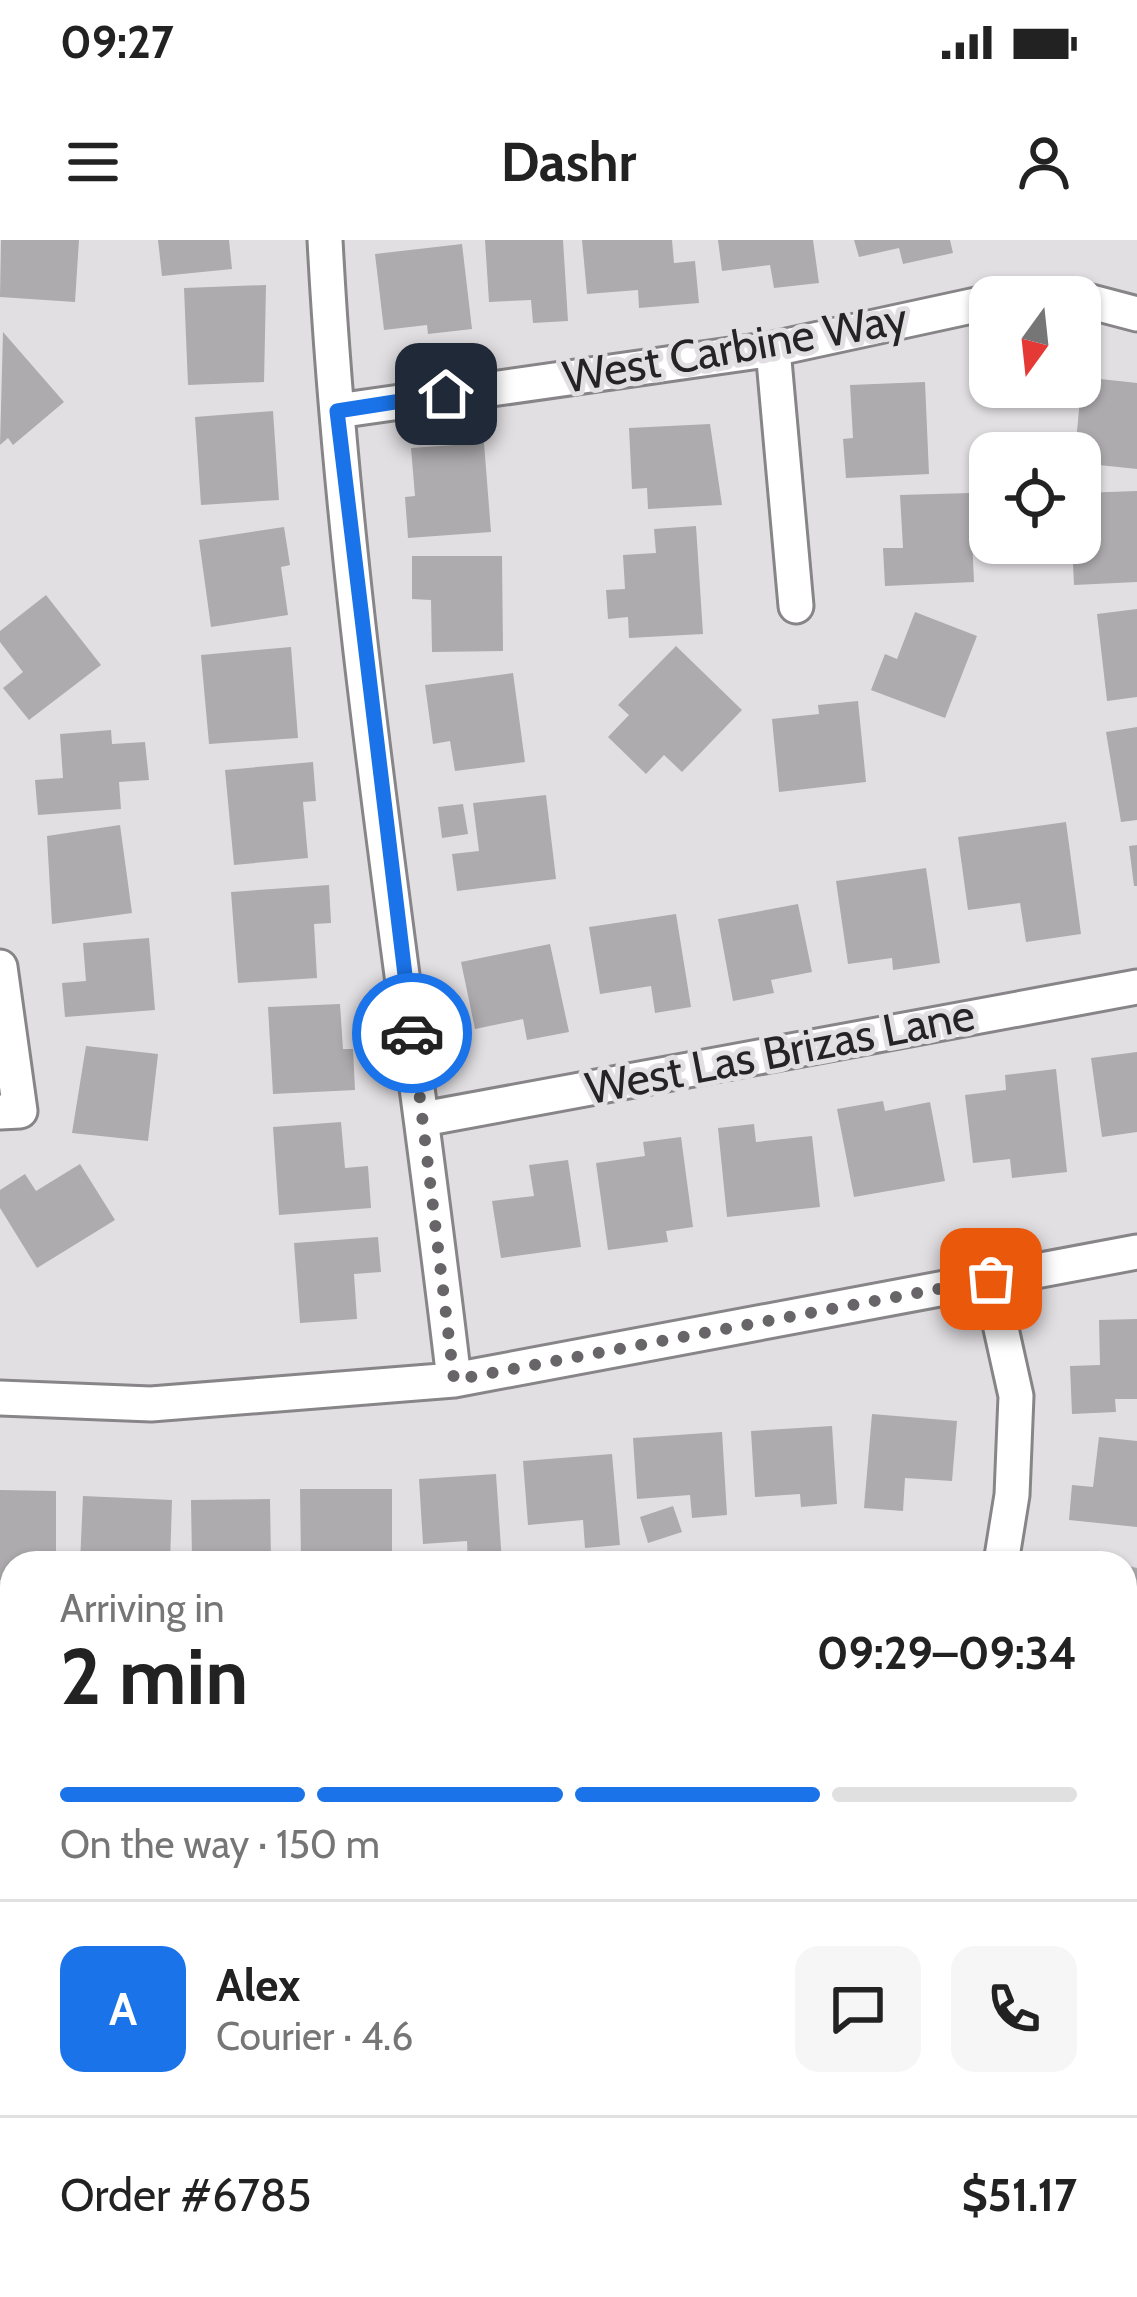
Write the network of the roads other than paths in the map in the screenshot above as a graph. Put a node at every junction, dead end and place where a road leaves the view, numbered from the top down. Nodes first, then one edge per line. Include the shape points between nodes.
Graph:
1 (326, 240) edge
2 (1101, 305) edge
3 (969, 307) edge
4 (1137, 314) edge
5 (773, 349) junction
6 (337, 411) junction
7 (796, 606) dead end
8 (0, 967) edge
9 (1137, 987) edge
10 (10, 1112) edge
11 (424, 1119) junction
12 (1137, 1252) edge
13 (991, 1279) junction
14 (454, 1380) junction
15 (0, 1398) edge
16 (1003, 1551) edge

1 - 6 street
2 - 4 street
3 - 5 street, West Carbine Way
5 - 6 street, West Carbine Way
5 - 7 street
6 - 11 street
8 - 10 street
9 - 11 street, West Las Brizas Lane
11 - 14 street
12 - 13 street
13 - 14 street
13 - 16 street via 1016,1396
14 - 15 street via 151,1404

